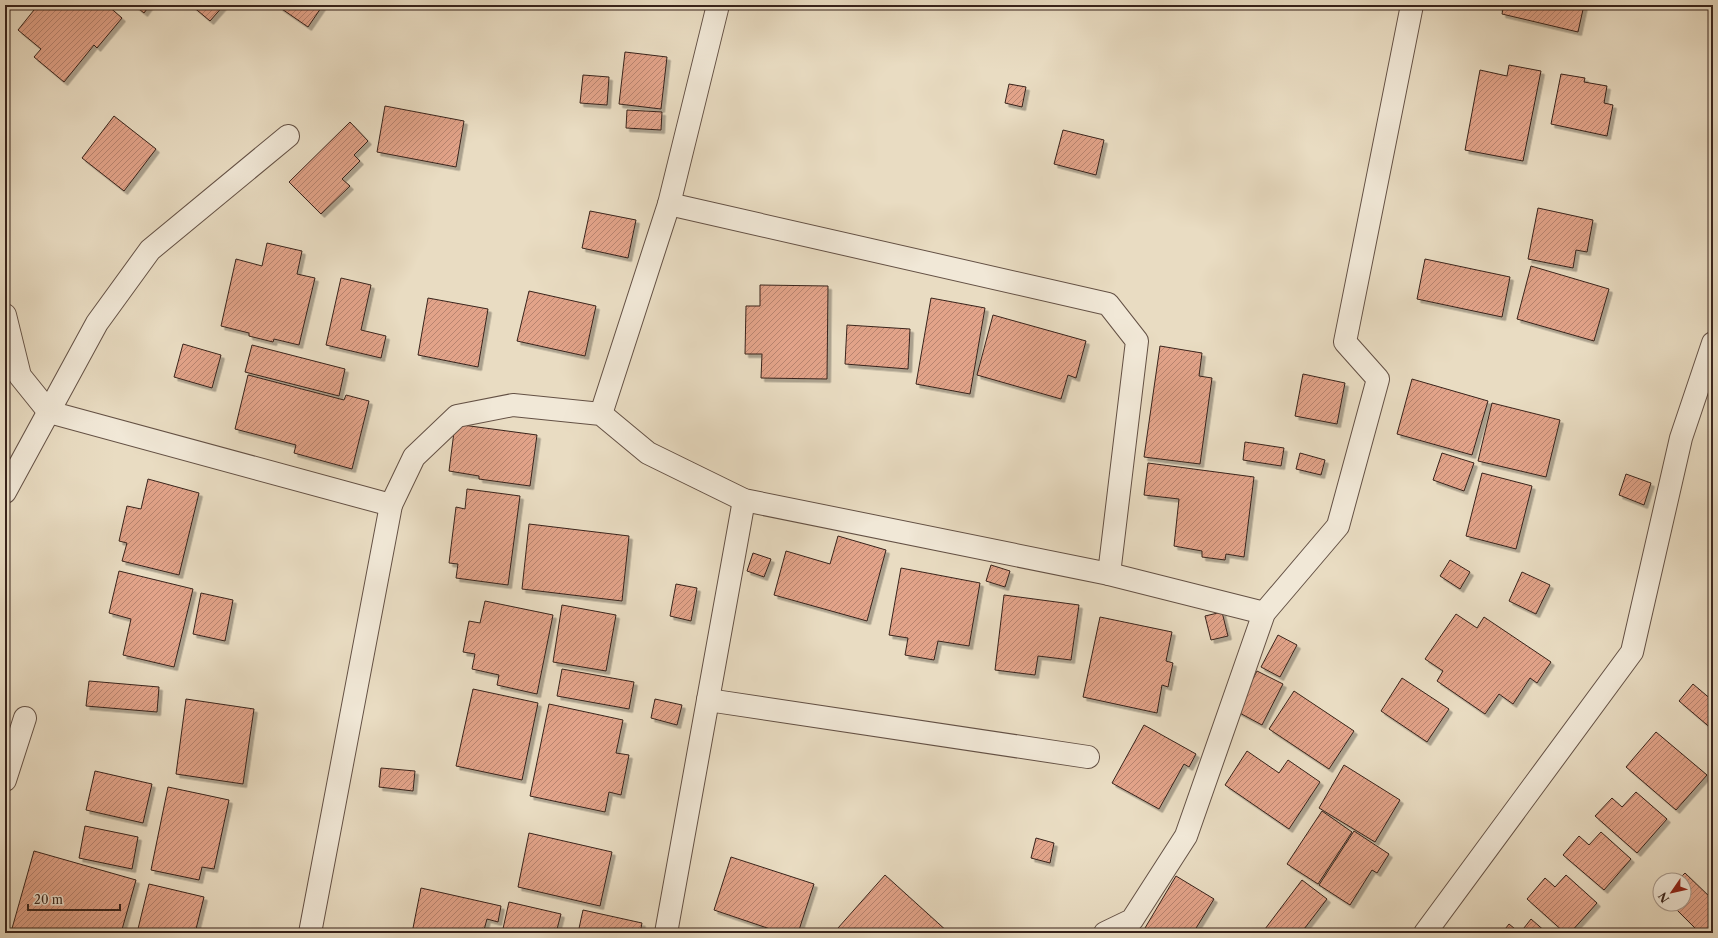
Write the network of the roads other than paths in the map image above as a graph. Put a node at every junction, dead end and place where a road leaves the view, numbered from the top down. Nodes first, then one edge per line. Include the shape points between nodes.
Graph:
1 (718, 5) edge
2 (1412, 5) edge
3 (288, 136) dead end
4 (668, 204) junction
5 (5, 315) edge
6 (1713, 343) edge
7 (49, 412) junction
8 (601, 414) junction
9 (5, 492) edge
10 (744, 500) junction
11 (391, 505) junction
12 (1109, 574) junction
13 (1264, 613) junction
14 (708, 700) junction
15 (25, 718) dead end
16 (1088, 756) dead end
17 (5, 780) edge
18 (310, 933) edge
19 (666, 933) edge
20 (1105, 933) edge
21 (1425, 933) edge

1 - 4 street
2 - 13 street via 1345,342 1378,379 1338,526
3 - 7 street via 150,250 97,323
4 - 8 street
4 - 12 street via 1108,304 1137,341
5 - 7 street via 20,376
6 - 21 street via 1681,438 1632,652
7 - 9 street
7 - 11 street
8 - 10 street via 648,453
8 - 11 street via 513,405 457,416 414,457
10 - 12 street
10 - 14 street
11 - 18 street
12 - 13 street
13 - 20 street via 1186,836 1132,920
14 - 16 street
14 - 19 street
15 - 17 street

